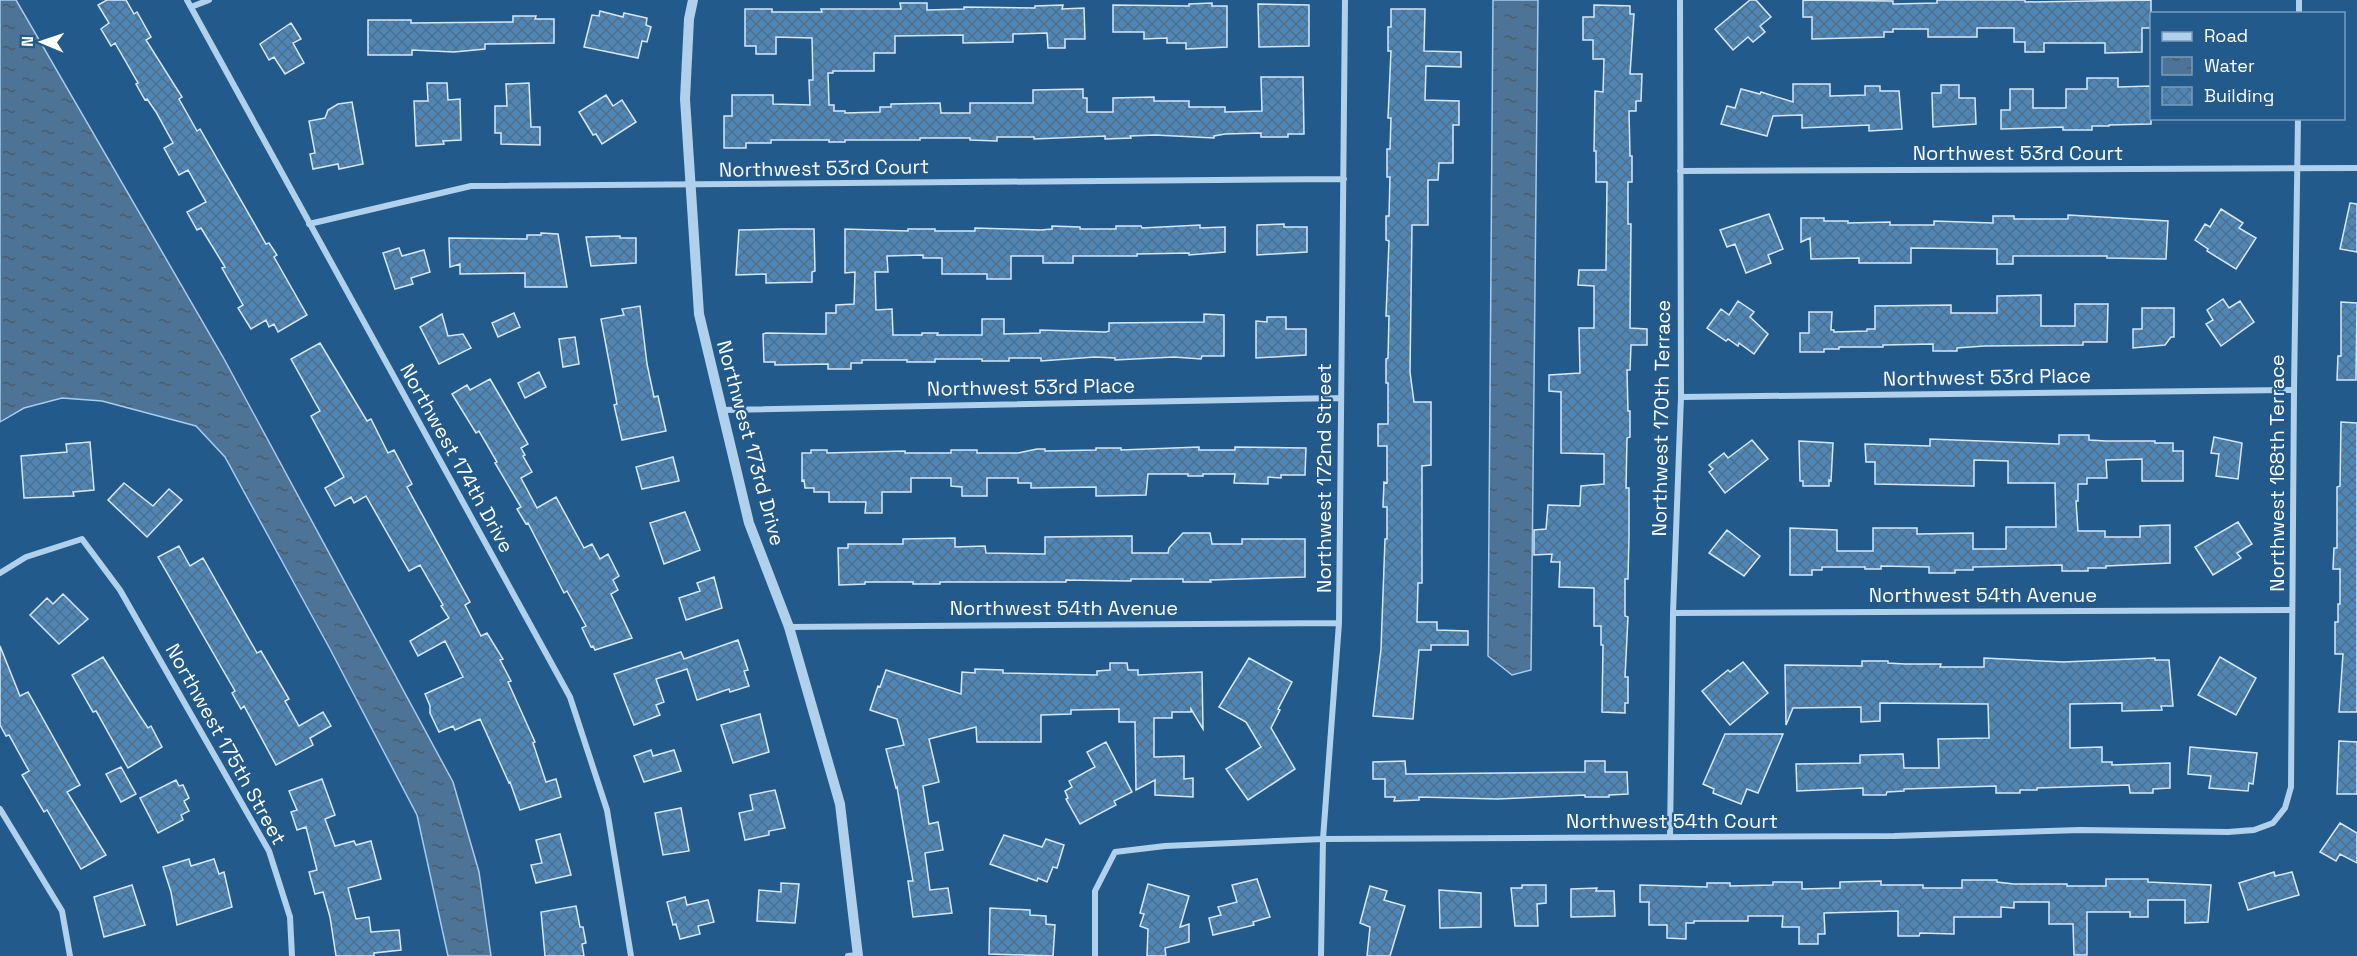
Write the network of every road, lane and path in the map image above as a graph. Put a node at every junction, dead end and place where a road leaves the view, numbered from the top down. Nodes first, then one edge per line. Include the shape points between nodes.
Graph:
1 (187, 0) edge
2 (209, 0) edge
3 (693, 0) edge
4 (1345, 0) edge
5 (1680, 0) edge
6 (191, 7) junction
7 (2298, 120) edge
8 (2357, 168) edge
9 (2298, 169) junction
10 (1680, 171) junction
11 (1344, 178) junction
12 (690, 186) junction
13 (309, 224) junction
14 (2294, 390) junction
15 (1681, 397) junction
16 (1340, 398) junction
17 (723, 410) junction
18 (0, 573) edge
19 (2292, 610) junction
20 (1673, 613) junction
21 (1339, 623) junction
22 (789, 627) junction
23 (0, 809) edge
24 (2273, 823) joint
25 (1670, 837) junction
26 (1323, 840) junction
27 (70, 956) edge
28 (292, 956) edge
29 (631, 956) edge
30 (848, 956) edge
31 (858, 956) edge
32 (1095, 956) edge
33 (1321, 956) edge

1 - 6 street, Northwest 174th Drive
2 - 6 street
3 - 12 street, Northwest 173rd Drive via 685,99
4 - 11 street, Northwest 172nd Street
5 - 10 street, Northwest 170th Terrace
6 - 13 street, Northwest 174th Drive
7 - 9 street, Northwest 168th Terrace
8 - 9 street, Northwest 53rd Court
9 - 10 street, Northwest 53rd Court
9 - 14 street, Northwest 168th Terrace
10 - 15 street, Northwest 170th Terrace
11 - 12 street, Northwest 53rd Court
11 - 16 street, Northwest 172nd Street
12 - 13 street, Northwest 53rd Court via 471,186
12 - 17 street, Northwest 173rd Drive via 699,314
13 - 29 street, Northwest 174th Drive via 570,697 607,810
14 - 15 street, Northwest 53rd Place
14 - 19 street, Northwest 168th Terrace
15 - 20 street, Northwest 170th Terrace
16 - 17 street, Northwest 53rd Place
16 - 21 street, Northwest 172nd Street
17 - 22 street, Northwest 173rd Drive via 749,523
18 - 28 street, Northwest 175th Street via 26,557 82,539 120,590 269,851 290,917
19 - 20 street, Northwest 54th Avenue
19 - 24 street, Northwest 168th Terrace via 2291,787 2285,808
20 - 25 street, Northwest 170th Terrace
21 - 22 street, Northwest 54th Avenue
21 - 26 street, Northwest 172nd Street
22 - 31 street, Northwest 173rd Drive via 840,804
23 - 27 street via 62,911
24 - 25 street, Northwest 54th Court via 2254,830 2228,832 2080,830
25 - 26 street, Northwest 54th Court
26 - 32 street, Northwest 54th Court via 1165,846 1115,852 1095,891
26 - 33 street, Northwest 172nd Street
30 - 31 street

